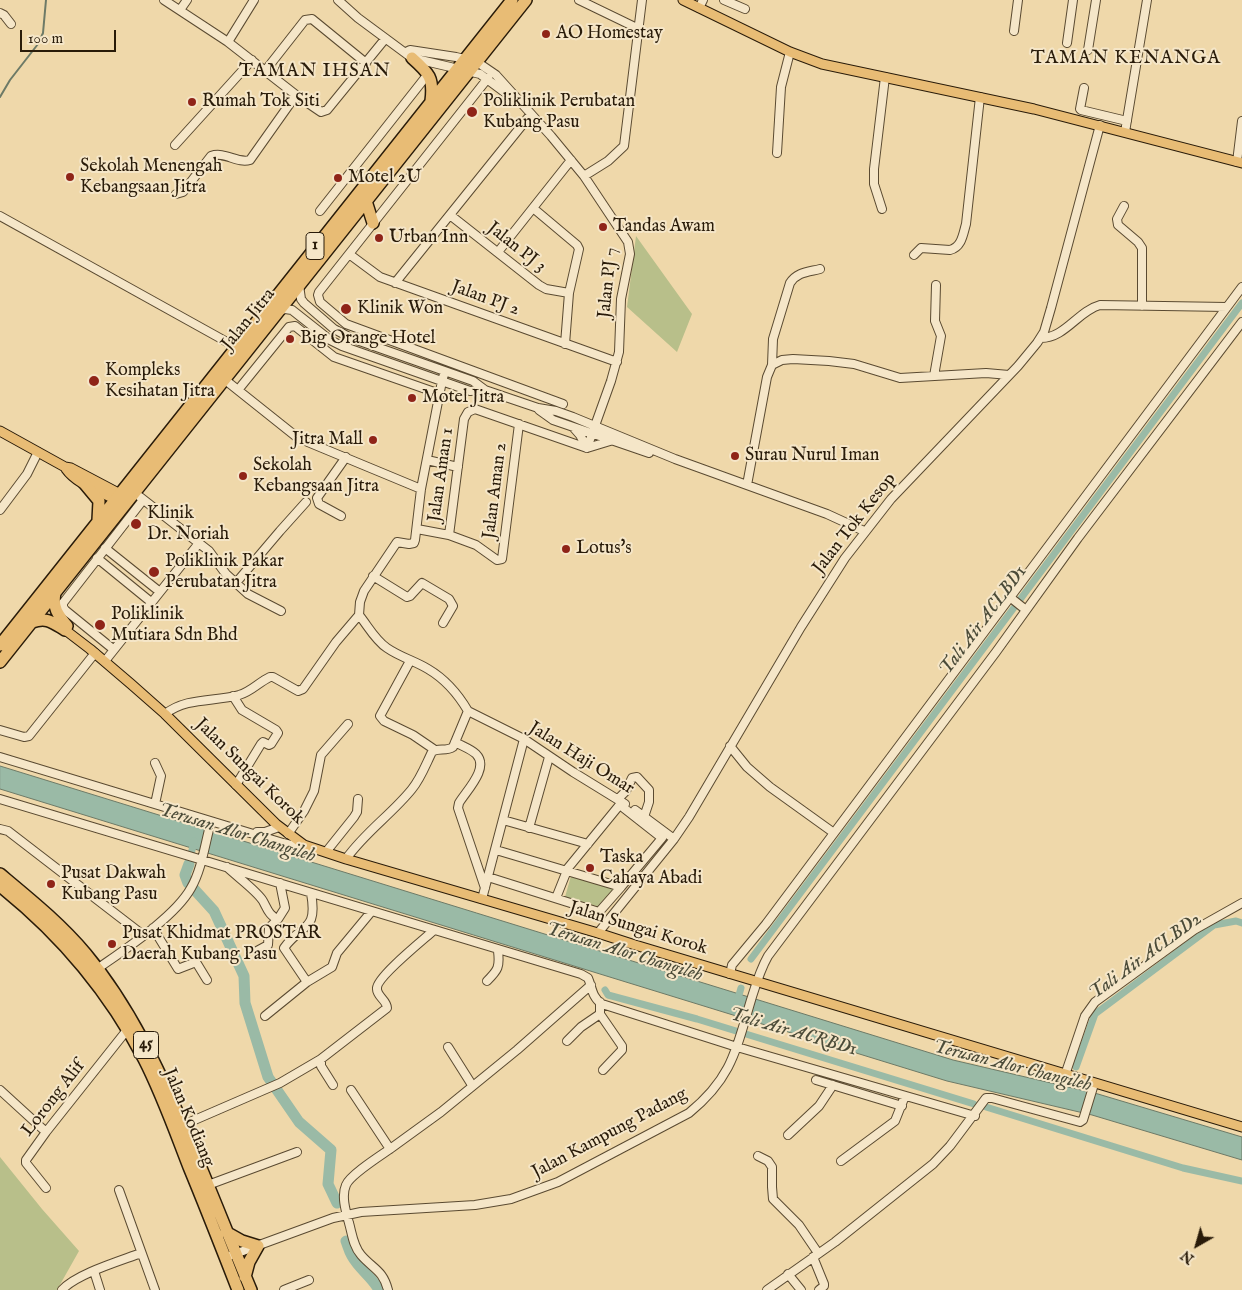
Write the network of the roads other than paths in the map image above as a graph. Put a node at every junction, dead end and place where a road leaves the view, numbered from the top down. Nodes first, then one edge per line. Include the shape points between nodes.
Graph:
1 (164, 0) edge
2 (187, 0) edge
3 (254, 0) edge
4 (338, 0) edge
5 (512, 0) edge
6 (526, 0) edge
7 (579, 0) edge
8 (642, 0) edge
9 (683, 0) edge
10 (724, 0) edge
11 (1018, 0) edge
12 (1073, 0) edge
13 (1096, 0) edge
14 (1144, 0) edge
15 (701, 4) edge
16 (745, 9) dead end
17 (180, 10) junction
18 (0, 13) edge
19 (11, 24) dead end
20 (639, 28) junction
21 (1014, 32) dead end
22 (385, 39) junction
23 (228, 42) junction
24 (1067, 44) dead end
25 (1088, 50) dead end
26 (790, 52) junction
27 (409, 55) junction
28 (252, 60) junction
29 (366, 63) junction
30 (461, 63) junction
31 (473, 67) junction
32 (265, 71) junction
33 (428, 74) junction
34 (885, 77) junction
35 (488, 78) junction
36 (1084, 88) dead end
37 (296, 95) junction
38 (980, 96) junction
39 (431, 101) junction
40 (521, 104) junction
41 (531, 114) junction
42 (1127, 121) junction
43 (1242, 121) edge
44 (1100, 126) junction
45 (1125, 132) junction
46 (175, 144) dead end
47 (777, 154) dead end
48 (571, 160) junction
49 (1240, 163) edge
50 (584, 176) junction
51 (176, 194) dead end
52 (366, 200) junction
53 (1124, 206) dead end
54 (533, 208) junction
55 (882, 209) dead end
56 (320, 211) dead end
57 (450, 215) junction
58 (0, 216) edge
59 (373, 223) junction
60 (498, 252) junction
61 (349, 254) junction
62 (914, 255) dead end
63 (820, 269) dead end
64 (395, 283) junction
65 (299, 285) junction
66 (936, 285) dead end
67 (1242, 288) edge
68 (569, 293) junction
69 (1142, 306) junction
70 (1227, 307) junction
71 (277, 311) junction
72 (1242, 322) edge
73 (1041, 338) junction
74 (565, 344) junction
75 (236, 347) junction
76 (617, 362) junction
77 (772, 365) junction
78 (446, 371) junction
79 (1009, 375) junction
80 (934, 376) junction
81 (224, 379) junction
82 (442, 381) junction
83 (238, 390) junction
84 (485, 390) junction
85 (440, 394) junction
86 (563, 404) dead end
87 (538, 408) junction
88 (519, 424) junction
89 (570, 425) junction
90 (596, 425) junction
91 (0, 431) edge
92 (593, 433) junction
93 (610, 441) junction
94 (587, 448) junction
95 (38, 452) junction
96 (346, 458) junction
97 (675, 459) junction
98 (427, 460) junction
99 (65, 467) junction
100 (458, 467) junction
101 (84, 483) junction
102 (747, 485) junction
103 (421, 489) junction
104 (124, 497) junction
105 (143, 500) junction
106 (306, 502) dead end
107 (0, 510) edge
108 (341, 516) dead end
109 (98, 520) junction
110 (417, 529) junction
111 (864, 531) junction
112 (449, 535) junction
113 (199, 543) junction
114 (105, 548) junction
115 (97, 558) junction
116 (373, 576) junction
117 (235, 584) junction
118 (55, 592) junction
119 (160, 592) junction
120 (151, 602) junction
121 (1019, 604) junction
122 (38, 606) junction
123 (281, 611) dead end
124 (359, 615) junction
125 (32, 622) junction
126 (443, 623) dead end
127 (66, 628) junction
128 (0, 645) edge
129 (113, 650) junction
130 (92, 651) junction
131 (105, 661) junction
132 (410, 661) junction
133 (0, 662) edge
134 (233, 696) junction
135 (468, 711) junction
136 (165, 714) junction
137 (348, 724) dead end
138 (0, 730) edge
139 (524, 739) junction
140 (456, 742) junction
141 (730, 746) junction
142 (435, 750) junction
143 (0, 757) edge
144 (549, 757) junction
145 (155, 764) dead end
146 (236, 785) junction
147 (0, 799) edge
148 (358, 799) dead end
149 (620, 802) junction
150 (155, 804) junction
151 (644, 816) junction
152 (503, 820) junction
153 (210, 824) junction
154 (280, 827) junction
155 (529, 828) junction
156 (0, 830) edge
157 (250, 832) junction
158 (288, 834) junction
159 (834, 834) junction
160 (674, 839) junction
161 (588, 844) junction
162 (304, 845) junction
163 (496, 850) junction
164 (326, 852) junction
165 (199, 857) junction
166 (346, 859) junction
167 (225, 866) junction
168 (566, 872) junction
169 (0, 874) edge
170 (488, 877) junction
171 (280, 883) junction
172 (0, 886) edge
173 (485, 888) junction
174 (621, 888) junction
175 (311, 893) junction
176 (556, 898) junction
177 (482, 899) junction
178 (1242, 903) edge
179 (371, 912) junction
180 (278, 919) junction
181 (153, 928) junction
182 (433, 931) junction
183 (598, 933) junction
184 (143, 935) junction
185 (257, 951) dead end
186 (498, 951) junction
187 (97, 969) junction
188 (730, 974) junction
189 (207, 980) dead end
190 (487, 981) dead end
191 (307, 982) junction
192 (591, 985) junction
193 (756, 985) junction
194 (600, 1002) junction
195 (600, 1014) junction
196 (265, 1016) dead end
197 (127, 1030) junction
198 (567, 1041) dead end
199 (738, 1044) junction
200 (448, 1047) dead end
201 (321, 1060) junction
202 (603, 1070) dead end
203 (1065, 1075) junction
204 (816, 1080) dead end
205 (333, 1085) dead end
206 (472, 1085) junction
207 (833, 1085) junction
208 (1093, 1087) junction
209 (0, 1090) edge
210 (351, 1090) dead end
211 (905, 1096) junction
212 (902, 1106) junction
213 (975, 1116) junction
214 (183, 1125) junction
215 (1242, 1127) edge
216 (46, 1132) junction
217 (788, 1135) dead end
218 (390, 1149) junction
219 (297, 1152) dead end
220 (758, 1156) dead end
221 (841, 1161) dead end
222 (208, 1184) junction
223 (46, 1188) dead end
224 (118, 1190) dead end
225 (347, 1215) junction
226 (226, 1232) junction
227 (258, 1246) junction
228 (141, 1253) junction
229 (815, 1255) junction
230 (230, 1256) junction
231 (94, 1271) junction
232 (788, 1274) junction
233 (245, 1277) junction
234 (309, 1280) dead end
235 (62, 1290) edge
236 (100, 1290) edge
237 (155, 1290) edge
238 (238, 1290) edge
239 (250, 1290) edge
240 (284, 1290) edge
241 (388, 1290) edge
242 (767, 1290) edge
243 (801, 1290) edge
244 (819, 1290) edge

1 - 17 street
2 - 17 street
3 - 23 street
4 - 22 street
5 - 30 highway, Jalan Jitra / 1
6 - 31 highway, Jalan Jitra / 1
7 - 20 street
8 - 20 street
9 - 15 main road
10 - 16 street
11 - 21 street
12 - 24 street
13 - 25 street
14 - 42 street
15 - 26 main road
17 - 23 street
18 - 19 street
20 - 50 street via 624,146
22 - 27 street
22 - 29 street
23 - 28 street
26 - 34 main road via 835,68
26 - 47 street via 781,87
27 - 30 street
27 - 33 highway
28 - 32 street
28 - 46 street
29 - 32 street via 308,19
29 - 37 street via 325,112 318,111
30 - 31 street
30 - 39 highway, Jalan Jitra / 1
31 - 35 street
31 - 40 street via 496,75
31 - 52 highway, Jalan Jitra / 1
32 - 37 street
33 - 39 highway via 432,82
33 - 56 street
34 - 38 main road
34 - 55 street via 874,169 874,184
35 - 40 street
35 - 59 street
36 - 42 street via 1081,110
37 - 51 street via 250,160 242,161 220,154 211,156 183,192
38 - 44 main road
38 - 62 street via 966,224 960,243 950,250 920,248
39 - 75 highway, Jalan Jitra / 1
40 - 41 street, Jalan PJ 7
41 - 48 street, Jalan PJ 7
41 - 57 street
42 - 45 street
43 - 49 street
44 - 45 main road
44 - 73 street, Jalan Tok Kesop
45 - 49 main road
48 - 50 street, Jalan PJ 7
48 - 54 street
50 - 76 street, Jalan PJ 7 via 630,246 620,299
52 - 59 highway
52 - 65 highway, Jalan Jitra / 1
53 - 69 street via 1117,219 1118,225 1142,248
54 - 60 street
54 - 68 street via 579,247
57 - 60 street, Jalan PJ 3
57 - 64 street
58 - 75 street
59 - 61 street
60 - 68 street, Jalan PJ 3 via 539,285
61 - 64 street, Jalan PJ 2 via 376,275
61 - 86 street via 318,296 340,321
63 - 77 street via 796,275 790,283 773,339
64 - 74 street, Jalan PJ 2
65 - 71 highway, Jalan Jitra / 1
65 - 78 street via 304,303 341,333
66 - 80 street via 935,321 941,336
67 - 70 street
68 - 74 street
69 - 70 street
69 - 73 street via 1095,306 1054,337
70 - 121 street
71 - 81 highway, Jalan Jitra / 1
71 - 82 street via 292,310 342,346
72 - 121 street via 1084,531
73 - 79 street, Jalan Tok Kesop
74 - 76 street, Jalan PJ 2
75 - 104 highway, Jalan Jitra / 1
76 - 90 street, Jalan PJ 7
77 - 80 street via 793,359 829,361 854,364 900,378
77 - 102 street
78 - 82 street
78 - 84 street via 473,381
79 - 80 street
79 - 111 street, Jalan Tok Kesop
81 - 83 street
81 - 104 highway, Jalan Jitra / 1
82 - 84 street via 470,391
82 - 85 street
83 - 85 street via 293,326 334,357
83 - 96 street via 298,438
84 - 87 street
85 - 98 street
87 - 89 street via 553,420
87 - 90 street
88 - 94 street
88 - 100 street, Jalan Aman 1 via 476,409 468,412 464,419
88 - 112 street, Jalan Aman 2 via 502,559
89 - 92 street
89 - 94 street
90 - 92 street, Jalan PJ 7
90 - 97 street
91 - 95 main road
92 - 93 street
92 - 94 street, Jalan PJ 7
93 - 94 street
93 - 97 street
95 - 99 main road
95 - 107 street via 27,474
96 - 103 street
96 - 108 street via 317,498 319,504
97 - 102 street
98 - 100 street
98 - 103 street
99 - 101 main road
99 - 104 main road
100 - 112 street, Jalan Aman 1
101 - 104 main road
101 - 109 highway via 99,501
102 - 111 street
103 - 110 street
104 - 105 street
104 - 109 highway, Jalan Jitra / 1
104 - 118 highway, Jalan Jitra / 1
105 - 113 street
105 - 114 street
106 - 117 street
109 - 122 highway, Jalan Jitra / 1
110 - 112 street, Jalan Aman 1
110 - 116 street via 414,543 397,542
111 - 141 street, Jalan Tok Kesop via 825,588
113 - 117 street via 215,557
113 - 119 street
114 - 115 street
114 - 119 street
115 - 120 street
115 - 129 street via 62,606
116 - 124 street via 360,602
116 - 126 street via 407,597 422,583 449,599 454,606
117 - 123 street
118 - 122 highway, Jalan Jitra / 1
118 - 127 highway via 55,608
119 - 120 street
120 - 129 street
121 - 159 street
121 - 193 street, Jalan Kampung Padang via 768,956
122 - 125 highway, Jalan Jitra / 1
122 - 127 main road, Jalan Sungai Korok
122 - 128 highway, Jalan Jitra / 1
124 - 132 street via 385,647
124 - 134 street via 302,690 270,677 249,691
125 - 127 highway via 48,620
125 - 133 highway, Jalan Jitra / 1
127 - 130 main road, Jalan Sungai Korok
129 - 131 street
130 - 131 main road, Jalan Sungai Korok
130 - 138 street via 29,736
131 - 136 main road, Jalan Sungai Korok
132 - 135 street via 442,678
132 - 142 street via 380,716
134 - 136 street via 188,702
134 - 146 street via 242,710 278,733 271,744 261,744
135 - 139 street, Jalan Haji Omar
135 - 140 street
136 - 146 main road, Jalan Sungai Korok
137 - 158 street via 321,755 312,796
139 - 144 street, Jalan Haji Omar
139 - 152 street
140 - 142 street via 449,750
140 - 173 street via 475,752 479,760 479,772 458,808
141 - 159 street via 747,768
141 - 160 street, Jalan Tok Kesop
142 - 166 street via 412,789 360,840
143 - 150 street
144 - 149 street, Jalan Haji Omar
144 - 155 street
145 - 150 street via 161,776
146 - 154 main road, Jalan Sungai Korok
147 - 165 street
148 - 164 street via 354,817
149 - 151 street, Jalan Haji Omar
149 - 151 street via 632,778 637,777 649,790
149 - 161 street
149 - 174 street via 662,838
150 - 153 street
151 - 160 street, Jalan Haji Omar
152 - 155 street
152 - 163 street
153 - 157 street
153 - 165 street
154 - 157 street
154 - 158 main road, Jalan Sungai Korok
155 - 161 street
156 - 184 street via 8,831 22,841
157 - 162 street via 295,846
158 - 162 main road, Jalan Sungai Korok
159 - 188 street via 732,965
160 - 183 street, Jalan Tok Kesop
161 - 168 street
162 - 164 main road, Jalan Sungai Korok
163 - 168 street
163 - 170 street
164 - 166 main road, Jalan Sungai Korok
165 - 167 street
165 - 181 street via 196,877 186,896
166 - 177 main road, Jalan Sungai Korok
167 - 171 street
167 - 180 street via 261,898 267,910
168 - 174 street
168 - 176 street
169 - 187 highway, Jalan Kodiang / 45 via 58,924
170 - 173 street
170 - 176 street
171 - 175 street
171 - 180 street via 285,908
172 - 197 highway, Jalan Kodiang / 45 via 71,952
173 - 177 street
174 - 176 street via 599,912
175 - 179 street
175 - 191 street via 314,908 310,922 284,948
177 - 183 main road, Jalan Sungai Korok
178 - 203 street via 1194,930 1095,1002 1084,1016
179 - 182 street
179 - 191 street via 337,953 332,967
180 - 185 street via 269,930 268,944
181 - 184 street
181 - 189 street via 178,968 196,962
182 - 186 street
182 - 201 street via 379,983 377,991 387,1008
183 - 188 main road, Jalan Sungai Korok
184 - 187 street
186 - 190 street via 500,964
186 - 192 street via 585,976
187 - 214 highway, Jalan Kodiang / 45 via 151,1054
188 - 193 main road, Jalan Sungai Korok
191 - 196 street
192 - 194 street
192 - 206 street
193 - 199 street, Jalan Kampung Padang
193 - 203 main road, Jalan Sungai Korok
194 - 195 street
194 - 199 street
195 - 198 street
195 - 202 street via 622,1046
197 - 216 street, Lorong Alif
197 - 230 highway, Jalan Kodiang / 45 via 162,1098
199 - 211 street
199 - 225 street, Jalan Kampung Padang via 719,1084 689,1113 550,1186 512,1199 475,1205
200 - 206 street
201 - 205 street via 321,1066
201 - 214 street via 280,1083
203 - 208 main road, Jalan Sungai Korok
204 - 207 street
206 - 218 street
207 - 212 street
207 - 217 street via 819,1106
208 - 213 street via 1082,1122 990,1098 981,1103
208 - 215 main road, Jalan Sungai Korok
209 - 216 street
210 - 218 street
211 - 212 street
211 - 213 street
212 - 221 street via 895,1121
213 - 229 street via 933,1164
214 - 222 highway, Jalan Kodiang / 45
216 - 223 street, Lorong Alif via 26,1163
218 - 225 street via 349,1180 344,1191
219 - 222 street
220 - 229 street via 772,1167 773,1199 799,1225
222 - 226 highway, Jalan Kodiang / 45
224 - 228 street
225 - 227 street, Jalan Kampung Padang
225 - 241 street via 357,1251 381,1272
226 - 227 highway
226 - 230 highway, Jalan Kodiang / 45
227 - 230 street, Jalan Kampung Padang
227 - 233 highway
228 - 231 street
228 - 237 street
229 - 232 street
229 - 244 street via 824,1284
230 - 233 highway, 45
230 - 238 highway, Jalan Kodiang / 45
231 - 235 street via 67,1284
231 - 236 street
232 - 242 street
232 - 243 street
233 - 239 highway, 45
234 - 240 street

